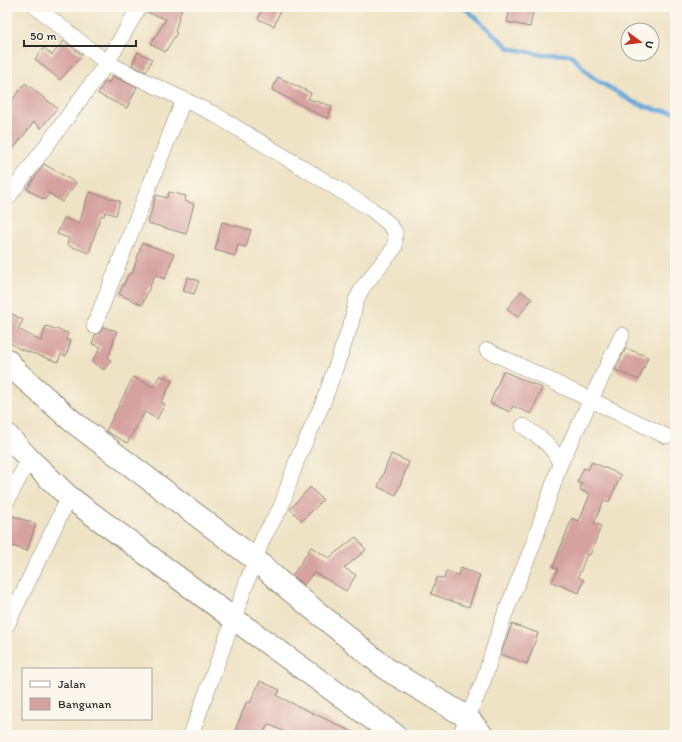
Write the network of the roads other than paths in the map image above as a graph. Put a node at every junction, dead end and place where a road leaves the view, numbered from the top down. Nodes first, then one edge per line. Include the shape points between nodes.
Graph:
1 (36, 7) edge
2 (139, 7) edge
3 (107, 63) junction
4 (184, 99) junction
5 (7, 199) edge
6 (94, 326) dead end
7 (622, 335) dead end
8 (487, 350) dead end
9 (7, 360) edge
10 (591, 400) junction
11 (523, 426) dead end
12 (7, 435) edge
13 (666, 436) dead end
14 (29, 459) junction
15 (560, 464) junction
16 (69, 497) junction
17 (7, 501) edge
18 (256, 560) junction
19 (234, 619) junction
20 (7, 626) edge
21 (463, 726) edge
22 (191, 735) edge
23 (395, 735) edge
24 (482, 735) edge

1 - 3 street
2 - 3 street
3 - 4 street
3 - 5 street
4 - 6 street
4 - 18 street via 214,114 371,209 395,232 395,246 356,300 323,403 297,460 281,507 263,538
7 - 10 street
8 - 10 street
9 - 18 highway via 72,421
10 - 13 street
10 - 15 street
11 - 15 street via 548,443 557,454
12 - 14 highway
14 - 16 highway
14 - 17 street
15 - 21 street via 533,545 504,616 483,682
16 - 19 highway
16 - 20 street
18 - 19 street
18 - 21 highway via 388,670
19 - 22 street
19 - 23 highway
21 - 24 highway

